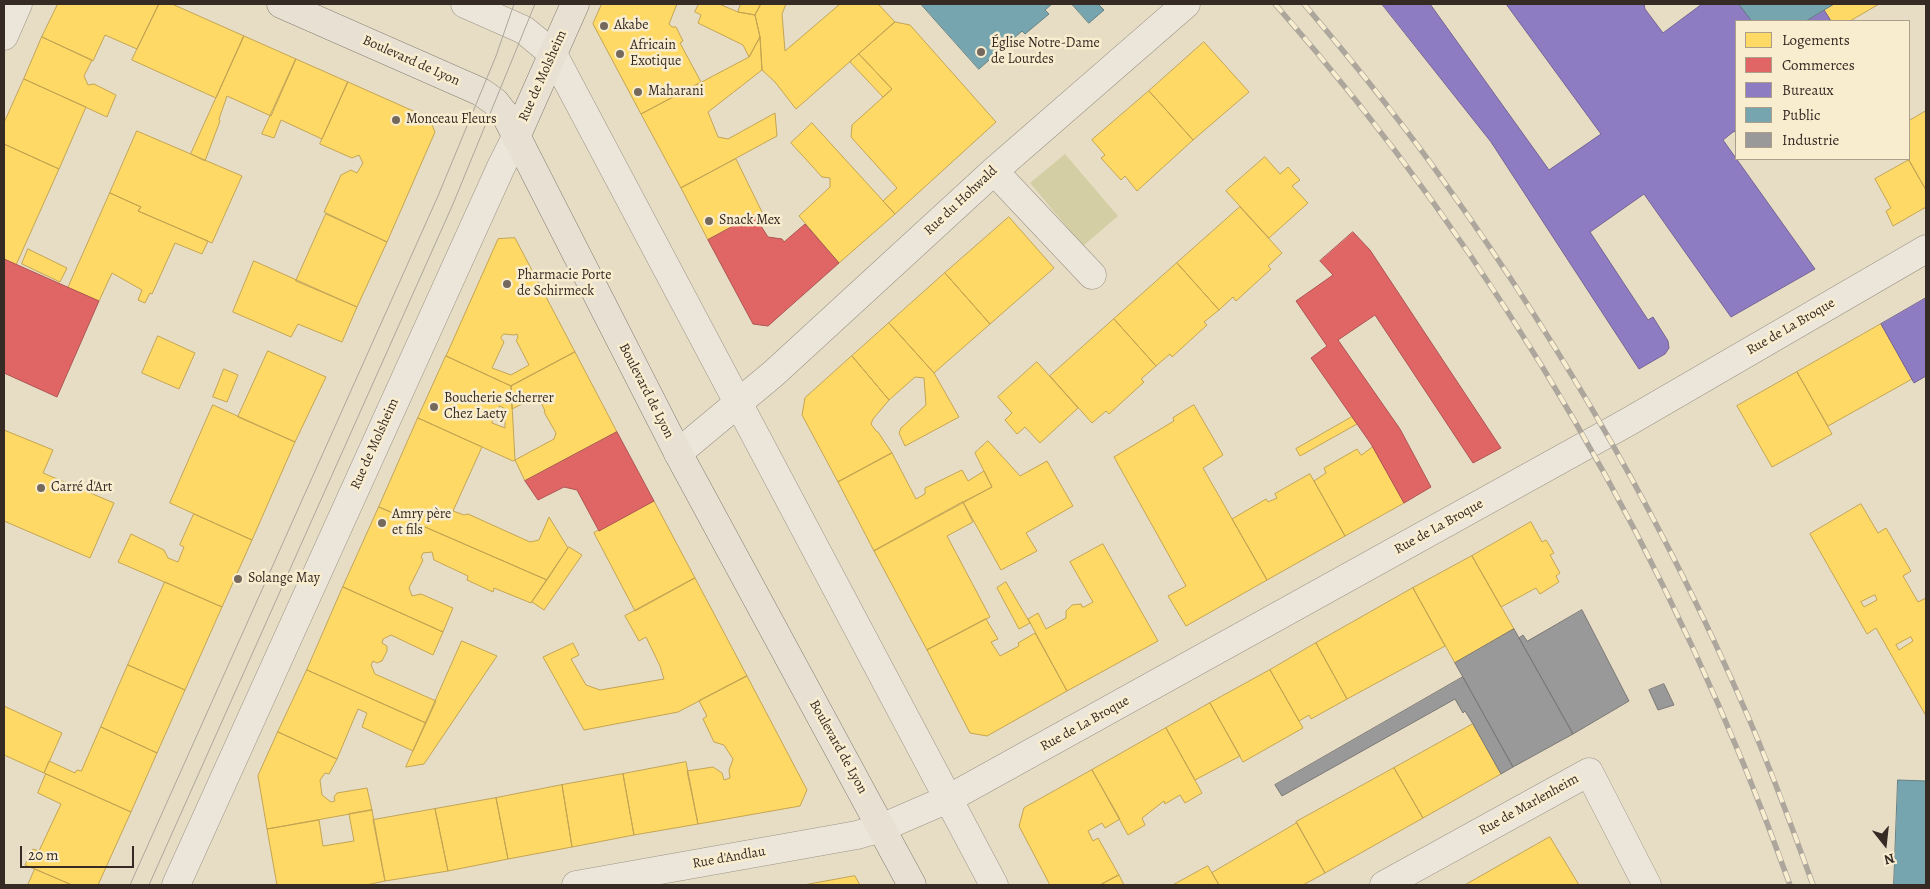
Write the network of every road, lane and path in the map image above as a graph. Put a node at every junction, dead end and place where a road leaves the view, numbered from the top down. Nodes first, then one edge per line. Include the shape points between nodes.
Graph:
1 (18, 4) edge
2 (281, 4) edge
3 (465, 4) edge
4 (575, 4) edge
5 (1186, 4) edge
6 (4, 36) edge
7 (554, 54) junction
8 (516, 137) junction
9 (994, 171) junction
10 (1926, 249) edge
11 (1092, 275) dead end
12 (739, 403) junction
13 (678, 454) junction
14 (948, 799) junction
15 (881, 828) junction
16 (594, 884) edge
17 (176, 885) edge
18 (912, 885) edge
19 (994, 885) edge
20 (1384, 885) edge
21 (1647, 885) edge

1 - 6 street
2 - 8 main road, Boulevard de Lyon via 480,92 495,102
3 - 7 street via 524,30
4 - 7 main road, Rue de Molsheim
5 - 9 street, Rue du Hohwald
7 - 8 main road, Rue de Molsheim
7 - 12 street
8 - 13 main road, Boulevard de Lyon
8 - 17 street, Rue de Molsheim
9 - 11 street
9 - 12 street, Rue du Hohwald
10 - 14 street, Rue de La Broque via 1619,427
12 - 13 street, Rue du Hohwald
12 - 14 street
13 - 15 main road, Boulevard de Lyon
14 - 15 street, Rue de La Broque
14 - 19 street
15 - 16 street, Rue d'Andlau
15 - 18 main road, Boulevard de Lyon
20 - 21 street, Rue de Marlenheim via 1588,772

